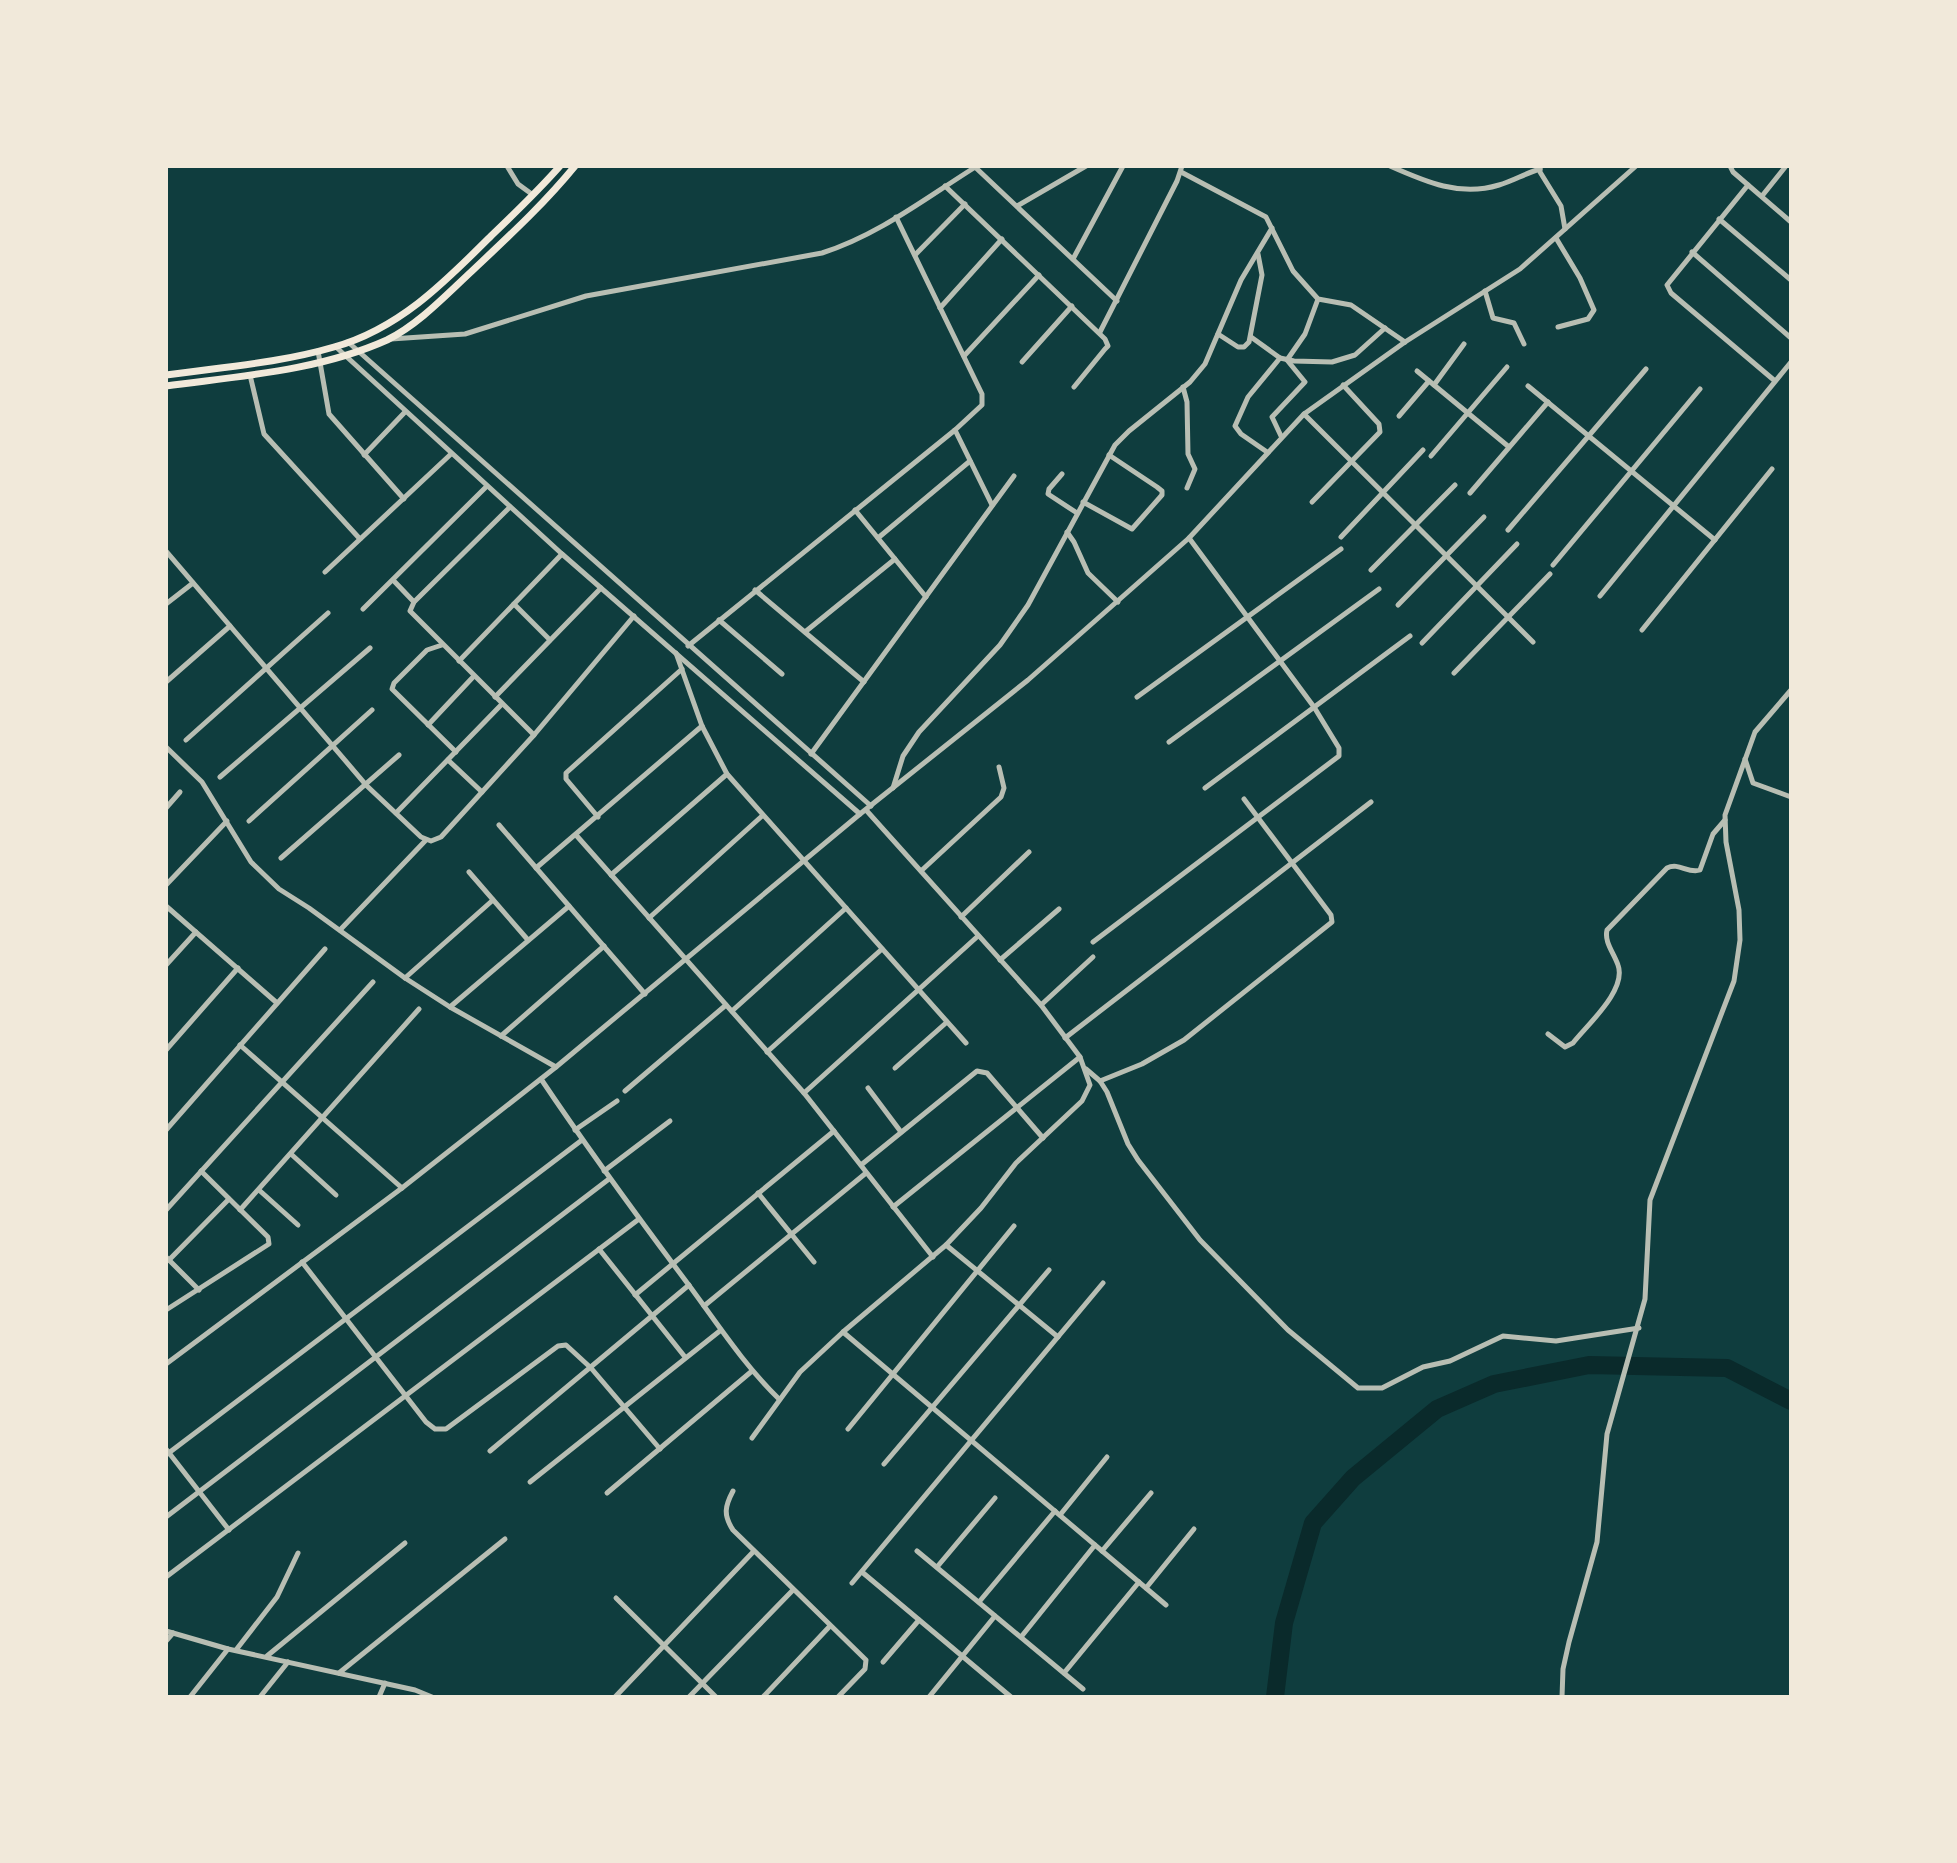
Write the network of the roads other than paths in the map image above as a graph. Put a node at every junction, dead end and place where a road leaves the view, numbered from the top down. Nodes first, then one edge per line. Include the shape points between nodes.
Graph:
1 (507, 166) edge
2 (560, 166) edge
3 (575, 166) edge
4 (1086, 166) edge
5 (1123, 166) edge
6 (1390, 166) edge
7 (1523, 166) edge
8 (1636, 166) edge
9 (1730, 166) edge
10 (1786, 166) edge
11 (976, 167) edge
12 (1540, 168) edge
13 (1182, 169) edge
14 (1529, 172) junction
15 (1748, 185) junction
16 (945, 186) junction
17 (533, 195) junction
18 (1761, 197) junction
19 (965, 204) junction
20 (1017, 206) junction
21 (896, 217) junction
22 (1719, 219) junction
23 (1791, 222) edge
24 (1272, 228) junction
25 (1565, 229) junction
26 (1556, 238) junction
27 (1002, 239) junction
28 (1692, 252) junction
29 (1258, 253) junction
30 (914, 255) junction
31 (1073, 259) junction
32 (1039, 275) junction
33 (1791, 280) edge
34 (1485, 291) junction
35 (1318, 299) junction
36 (1117, 301) junction
37 (1072, 306) junction
38 (940, 308) junction
39 (1558, 327) dead end
40 (1385, 328) junction
41 (1100, 332) junction
42 (1218, 334) junction
43 (1251, 337) junction
44 (1791, 338) edge
45 (389, 339) junction
46 (348, 342) junction
47 (1405, 342) junction
48 (1464, 344) dead end
49 (1524, 344) dead end
50 (336, 347) junction
51 (318, 351) junction
52 (357, 352) junction
53 (344, 356) junction
54 (964, 356) junction
55 (1280, 358) junction
56 (1287, 360) junction
57 (321, 362) junction
58 (1022, 362) dead end
59 (1790, 366) edge
60 (1507, 367) dead end
61 (1646, 369) dead end
62 (1417, 371) dead end
63 (166, 375) edge
64 (250, 375) junction
65 (1775, 381) junction
66 (1431, 383) junction
67 (1343, 385) junction
68 (166, 386) edge
69 (1528, 386) dead end
70 (1074, 387) dead end
71 (1183, 387) junction
72 (1700, 389) dead end
73 (1548, 402) junction
74 (405, 412) junction
75 (1468, 413) junction
76 (1304, 414) junction
77 (1399, 416) dead end
78 (955, 430) junction
79 (1588, 436) junction
80 (1281, 437) junction
81 (1509, 447) junction
82 (1423, 450) dead end
83 (1267, 452) junction
84 (451, 454) junction
85 (364, 455) junction
86 (1108, 455) junction
87 (1431, 456) dead end
88 (970, 461) junction
89 (1352, 462) junction
90 (1772, 469) dead end
91 (1631, 471) junction
92 (1062, 474) dead end
93 (1014, 476) dead end
94 (1455, 485) dead end
95 (487, 486) junction
96 (1187, 488) dead end
97 (1384, 493) junction
98 (1470, 493) dead end
99 (404, 499) junction
100 (1083, 502) junction
101 (1312, 502) dead end
102 (992, 505) junction
103 (1672, 505) junction
104 (510, 507) junction
105 (855, 510) junction
106 (1077, 513) junction
107 (1484, 517) dead end
108 (1415, 525) junction
109 (1508, 530) dead end
110 (1067, 532) junction
111 (1341, 537) dead end
112 (878, 538) junction
113 (1189, 538) junction
114 (360, 539) junction
115 (1715, 540) junction
116 (1517, 544) dead end
117 (1341, 549) dead end
118 (166, 551) edge
119 (562, 554) junction
120 (1446, 556) junction
121 (895, 559) junction
122 (1553, 565) dead end
123 (1371, 570) dead end
124 (325, 572) dead end
125 (1550, 574) dead end
126 (393, 580) junction
127 (193, 583) junction
128 (1478, 587) junction
129 (601, 588) junction
130 (1379, 589) dead end
131 (755, 590) junction
132 (1600, 596) dead end
133 (926, 597) junction
134 (414, 602) junction
135 (1118, 602) junction
136 (166, 604) edge
137 (514, 604) junction
138 (1398, 605) dead end
139 (363, 609) dead end
140 (328, 613) dead end
141 (634, 616) junction
142 (1248, 617) junction
143 (1509, 618) junction
144 (719, 620) junction
145 (230, 626) junction
146 (1642, 630) dead end
147 (805, 632) junction
148 (1410, 636) dead end
149 (550, 640) junction
150 (1533, 642) dead end
151 (1422, 643) dead end
152 (442, 645) junction
153 (688, 646) junction
154 (370, 648) dead end
155 (676, 653) junction
156 (459, 661) junction
157 (1281, 662) junction
158 (266, 668) junction
159 (682, 669) junction
160 (1454, 673) dead end
161 (782, 674) dead end
162 (474, 676) junction
163 (166, 682) edge
164 (864, 682) junction
165 (1791, 690) edge
166 (495, 697) junction
167 (1137, 697) dead end
168 (502, 704) junction
169 (300, 707) junction
170 (1314, 707) junction
171 (372, 710) dead end
172 (428, 725) junction
173 (702, 726) junction
174 (534, 735) junction
175 (186, 740) dead end
176 (1169, 742) dead end
177 (332, 745) junction
178 (166, 747) edge
179 (456, 752) junction
180 (811, 754) junction
181 (399, 755) dead end
182 (1745, 759) junction
183 (448, 760) junction
184 (999, 767) dead end
185 (727, 774) junction
186 (220, 777) dead end
187 (367, 786) junction
188 (893, 788) junction
189 (1205, 788) dead end
190 (180, 792) dead end
191 (482, 792) junction
192 (1791, 797) edge
193 (1244, 799) dead end
194 (1371, 802) dead end
195 (166, 808) edge
196 (866, 810) junction
197 (396, 813) junction
198 (762, 816) junction
199 (598, 817) junction
200 (1259, 819) junction
201 (1725, 820) junction
202 (227, 821) junction
203 (249, 821) dead end
204 (499, 825) dead end
205 (576, 835) junction
206 (426, 840) junction
207 (1029, 852) dead end
208 (281, 858) dead end
209 (804, 861) junction
210 (1291, 862) junction
211 (536, 868) junction
212 (921, 871) junction
213 (469, 872) dead end
214 (611, 875) junction
215 (166, 885) edge
216 (493, 900) junction
217 (166, 906) edge
218 (569, 906) junction
219 (846, 908) junction
220 (1059, 909) dead end
221 (961, 917) junction
222 (649, 918) junction
223 (340, 930) junction
224 (196, 932) junction
225 (978, 936) junction
226 (528, 940) junction
227 (1093, 942) dead end
228 (604, 946) junction
229 (325, 949) dead end
230 (882, 949) junction
231 (1093, 957) dead end
232 (685, 959) junction
233 (1000, 960) junction
234 (166, 965) edge
235 (238, 968) junction
236 (405, 978) junction
237 (373, 982) dead end
238 (920, 991) junction
239 (645, 994) junction
240 (277, 1003) junction
241 (726, 1005) junction
242 (1041, 1005) junction
243 (450, 1007) junction
244 (419, 1009) dead end
245 (732, 1011) junction
246 (947, 1022) junction
247 (1548, 1034) dead end
248 (501, 1036) junction
249 (1065, 1038) junction
250 (966, 1043) dead end
251 (240, 1045) junction
252 (166, 1050) edge
253 (767, 1052) junction
254 (1080, 1057) junction
255 (556, 1067) junction
256 (895, 1068) dead end
257 (1085, 1068) junction
258 (541, 1079) junction
259 (1100, 1081) junction
260 (282, 1083) junction
261 (868, 1088) dead end
262 (625, 1091) dead end
263 (804, 1093) junction
264 (617, 1101) dead end
265 (1018, 1109) junction
266 (322, 1119) junction
267 (670, 1121) dead end
268 (166, 1130) edge
269 (575, 1130) junction
270 (834, 1131) junction
271 (901, 1132) junction
272 (1043, 1138) junction
273 (582, 1140) junction
274 (291, 1154) junction
275 (861, 1165) junction
276 (201, 1171) junction
277 (604, 1171) junction
278 (866, 1173) junction
279 (609, 1179) junction
280 (402, 1188) junction
281 (259, 1190) junction
282 (758, 1193) junction
283 (166, 1194) edge
284 (336, 1195) dead end
285 (229, 1199) junction
286 (174, 1201) junction
287 (893, 1207) junction
288 (166, 1210) edge
289 (240, 1210) junction
290 (639, 1219) junction
291 (298, 1225) dead end
292 (1014, 1226) dead end
293 (791, 1234) junction
294 (946, 1245) junction
295 (599, 1249) junction
296 (933, 1257) junction
297 (168, 1259) edge
298 (302, 1262) junction
299 (814, 1262) dead end
300 (673, 1265) junction
301 (1049, 1270) dead end
302 (977, 1271) junction
303 (1103, 1283) dead end
304 (689, 1285) junction
305 (199, 1290) junction
306 (635, 1295) junction
307 (704, 1306) junction
308 (1019, 1306) junction
309 (166, 1310) edge
310 (652, 1316) junction
311 (345, 1318) junction
312 (1639, 1328) junction
313 (721, 1330) junction
314 (843, 1332) junction
315 (1058, 1337) junction
316 (685, 1357) junction
317 (376, 1358) junction
318 (166, 1364) edge
319 (591, 1368) junction
320 (752, 1371) junction
321 (893, 1374) junction
322 (406, 1396) junction
323 (779, 1399) junction
324 (623, 1407) junction
325 (932, 1407) junction
326 (848, 1429) dead end
327 (752, 1438) dead end
328 (971, 1440) junction
329 (660, 1449) junction
330 (490, 1451) dead end
331 (167, 1452) edge
332 (1107, 1457) dead end
333 (884, 1464) dead end
334 (530, 1482) dead end
335 (733, 1491) dead end
336 (199, 1492) junction
337 (607, 1493) dead end
338 (1151, 1493) dead end
339 (995, 1498) dead end
340 (1057, 1513) junction
341 (166, 1517) edge
342 (1194, 1529) dead end
343 (229, 1530) junction
344 (505, 1539) dead end
345 (405, 1543) dead end
346 (1095, 1545) junction
347 (754, 1551) junction
348 (917, 1551) dead end
349 (1102, 1551) junction
350 (298, 1553) dead end
351 (937, 1567) junction
352 (862, 1572) junction
353 (166, 1577) edge
354 (1139, 1582) junction
355 (852, 1583) dead end
356 (1146, 1588) junction
357 (793, 1590) junction
358 (616, 1598) dead end
359 (979, 1602) junction
360 (1166, 1605) dead end
361 (995, 1616) junction
362 (919, 1620) junction
363 (830, 1626) junction
364 (169, 1632) edge
365 (1021, 1637) junction
366 (166, 1641) edge
367 (665, 1646) junction
368 (228, 1649) junction
369 (236, 1650) junction
370 (962, 1656) junction
371 (266, 1657) junction
372 (288, 1662) junction
373 (883, 1662) dead end
374 (339, 1673) junction
375 (1064, 1673) junction
376 (385, 1683) junction
377 (702, 1683) junction
378 (1083, 1689) dead end
379 (190, 1697) edge
380 (260, 1697) edge
381 (379, 1697) edge
382 (432, 1697) edge
383 (615, 1697) edge
384 (689, 1697) edge
385 (716, 1697) edge
386 (763, 1697) edge
387 (838, 1697) edge
388 (929, 1697) edge
389 (1011, 1697) edge
390 (1562, 1697) edge

1 - 17 street
2 - 17 main road
3 - 45 main road via 440,301
4 - 20 street
5 - 31 street
6 - 14 street via 1432,184 1465,190 1494,187
7 - 14 street
8 - 25 street
9 - 15 street
10 - 18 street
11 - 16 street
11 - 20 street
12 - 14 street
12 - 25 street via 1561,206
13 - 24 street via 1263,214
13 - 36 street
15 - 18 street
15 - 22 street
16 - 19 street
16 - 21 street
17 - 46 main road via 397,321
18 - 23 street
19 - 27 street
19 - 30 street
20 - 31 street
21 - 30 street
21 - 45 street via 822,253 586,296 465,334
22 - 28 street
22 - 33 street
24 - 29 street
24 - 35 street via 1293,271
25 - 26 street
26 - 34 street
26 - 39 street via 1594,310 1588,319
27 - 32 street
27 - 38 street
28 - 44 street
28 - 65 street via 1668,288
29 - 42 street
29 - 43 street via 1262,275
30 - 38 street
31 - 36 street
32 - 37 street
32 - 54 street
34 - 47 street
34 - 49 street via 1493,318 1514,323
35 - 40 street via 1351,305
35 - 56 street via 1305,334
36 - 41 street
37 - 41 street
37 - 58 street
38 - 54 street
40 - 47 street
40 - 56 street via 1349,358 1320,363
41 - 70 street via 1108,346
42 - 43 street via 1242,348
42 - 71 street via 1205,364
43 - 55 street
45 - 52 main road
46 - 50 main road
46 - 52 street
47 - 67 street
48 - 66 street
50 - 51 main road
50 - 53 street
51 - 57 street
51 - 63 main road
52 - 53 main road
52 - 153 street
53 - 57 main road
53 - 74 street
54 - 78 street via 983,400
55 - 56 street
55 - 83 street via 1236,421 1237,430
56 - 80 street via 1305,382 1272,417
57 - 64 main road
57 - 85 street via 329,414
59 - 65 street
60 - 75 street
61 - 79 street
62 - 66 street
64 - 68 main road
64 - 114 street via 264,434
65 - 103 street
66 - 75 street
66 - 77 street
67 - 76 street
67 - 89 street via 1381,428
69 - 73 street
71 - 86 street
71 - 96 street via 1187,450 1195,469
72 - 91 street
73 - 79 street
73 - 81 street
74 - 84 street
74 - 85 street
75 - 81 street
75 - 87 street
76 - 80 street
76 - 89 street
78 - 88 street
78 - 105 street
79 - 91 street
79 - 109 street
80 - 83 street
81 - 98 street
82 - 97 street
83 - 113 street
84 - 95 street
84 - 99 street
85 - 99 street
86 - 100 street
86 - 100 street via 1162,495 1132,529
88 - 102 street
88 - 112 street
89 - 97 street
89 - 101 street
90 - 115 street
91 - 103 street
91 - 122 street
92 - 106 street via 1048,494
93 - 102 street
94 - 108 street
95 - 104 street
95 - 126 street
97 - 108 street
97 - 111 street
99 - 114 street
100 - 106 street
102 - 133 street
103 - 115 street
103 - 132 street
104 - 119 street
104 - 134 street
105 - 112 street
105 - 131 street
106 - 110 street
107 - 120 street
108 - 120 street
108 - 123 street
110 - 135 street via 1088,573
110 - 188 street via 1000,645 909,746
112 - 121 street
113 - 135 street
113 - 142 street
114 - 124 street
115 - 146 street
116 - 128 street
117 - 142 street
118 - 127 street
119 - 129 street
119 - 137 street
120 - 128 street
120 - 138 street
121 - 133 street
121 - 147 street
125 - 143 street
126 - 134 street
126 - 139 street
127 - 136 street
127 - 145 street
128 - 143 street
128 - 151 street
129 - 141 street
129 - 149 street
130 - 157 street
131 - 144 street
131 - 147 street
133 - 164 street
134 - 152 street via 411,615
135 - 188 street
137 - 149 street
137 - 156 street
140 - 158 street
141 - 155 street
141 - 174 street
142 - 157 street
142 - 167 street
143 - 150 street
143 - 160 street
144 - 153 street
144 - 161 street
145 - 158 street
145 - 163 street
147 - 164 street
148 - 170 street
149 - 166 street
152 - 156 street
152 - 172 street via 427,650 392,687
153 - 180 street
154 - 169 street
155 - 159 street
155 - 196 street
156 - 162 street
157 - 170 street
157 - 176 street
158 - 169 street
158 - 175 street
159 - 173 street
159 - 199 street via 566,773
162 - 166 street
162 - 172 street
164 - 180 street
165 - 182 street via 1760,723
166 - 168 street
168 - 174 street
168 - 179 street
169 - 177 street
169 - 186 street
170 - 189 street
170 - 200 street via 1339,756
171 - 177 street
172 - 179 street
173 - 185 street
173 - 199 street
174 - 191 street
177 - 187 street
177 - 203 street
178 - 202 street via 202,782
179 - 183 street
180 - 196 street
181 - 187 street
182 - 192 street via 1753,783
182 - 201 street
183 - 191 street
183 - 197 street
184 - 212 street via 1001,797
185 - 198 street
185 - 214 street
187 - 197 street
187 - 208 street
188 - 196 street
190 - 195 street
191 - 206 street via 441,837
193 - 200 street
194 - 210 street
196 - 209 street
196 - 212 street
197 - 206 street
198 - 209 street
198 - 222 street
199 - 205 street
200 - 210 street
200 - 227 street
201 - 247 street via 1713,834 1700,870 1667,868 1607,930 1620,979 1573,1043 1565,1047
201 - 312 street via 1739,910 1738,963 1650,1200
202 - 215 street
202 - 223 street via 263,875
204 - 211 street
205 - 211 street
205 - 214 street
206 - 223 street
207 - 221 street
209 - 219 street
209 - 232 street
210 - 249 street
210 - 259 street via 1331,915 1330,926 1184,1040
211 - 218 street
212 - 221 street
213 - 216 street
214 - 222 street
216 - 226 street
216 - 236 street
217 - 224 street
218 - 226 street
218 - 228 street
219 - 230 street
219 - 245 street
220 - 233 street
221 - 225 street
222 - 232 street
223 - 236 street
224 - 234 street
224 - 235 street
225 - 233 street
225 - 238 street
226 - 243 street
228 - 239 street
228 - 248 street
229 - 240 street
230 - 238 street
230 - 253 street
231 - 242 street
232 - 239 street
232 - 241 street
233 - 242 street
235 - 240 street
235 - 252 street
236 - 243 street
237 - 260 street
238 - 246 street
238 - 263 street
239 - 255 street
240 - 251 street
241 - 245 street
241 - 262 street
242 - 249 street
243 - 248 street
244 - 266 street
245 - 253 street
246 - 250 street
246 - 256 street
248 - 255 street
249 - 254 street
251 - 260 street
251 - 268 street
253 - 263 street
254 - 257 street
254 - 265 street
255 - 258 street
257 - 259 street
257 - 272 street via 1087,1096
258 - 269 street
258 - 280 street
259 - 312 street via 1138,1160 1200,1240 1288,1330 1358,1388 1382,1388 1503,1336 1556,1341
260 - 266 street
260 - 276 street
261 - 271 street
263 - 270 street
264 - 269 street
265 - 271 street via 987,1073 977,1071
265 - 272 street
265 - 287 street
266 - 274 street
266 - 280 street
267 - 277 street
269 - 273 street
270 - 275 street
270 - 282 street
271 - 275 street
272 - 294 street
273 - 277 street
273 - 311 street
274 - 281 street
274 - 284 street
275 - 278 street
276 - 285 street
276 - 286 street
277 - 279 street
278 - 287 street
278 - 293 street
279 - 290 street
279 - 317 street
280 - 298 street
281 - 289 street
281 - 291 street
282 - 293 street
282 - 300 street
283 - 286 street
285 - 289 street
285 - 297 street
286 - 288 street
287 - 296 street
289 - 305 street via 269,1244
290 - 295 street
290 - 300 street
292 - 302 street
293 - 299 street
293 - 307 street
294 - 296 street
294 - 302 street
295 - 306 street
295 - 322 street
296 - 314 street
297 - 305 street
298 - 311 street
298 - 318 street
300 - 304 street
300 - 306 street
301 - 308 street
302 - 308 street
302 - 321 street
303 - 315 street
304 - 307 street
304 - 310 street
305 - 309 street
306 - 310 street
307 - 313 street
308 - 315 street
308 - 325 street
310 - 316 street
310 - 319 street
311 - 317 street
311 - 331 street
312 - 390 street via 1607,1434 1597,1542 1569,1642
313 - 316 street
313 - 320 street
314 - 321 street
314 - 323 street
315 - 328 street
316 - 324 street
317 - 322 street
317 - 336 street
319 - 322 street via 571,1348 558,1346 440,1430 430,1427
319 - 324 street
319 - 330 street
320 - 323 street
320 - 329 street
321 - 325 street
321 - 326 street
322 - 343 street
323 - 327 street
324 - 329 street
324 - 334 street
325 - 328 street
325 - 333 street
328 - 340 street
328 - 352 street
329 - 337 street
331 - 336 street
332 - 340 street
335 - 347 street via 726,1517
336 - 341 street
336 - 343 street
338 - 349 street
339 - 351 street
340 - 346 street
340 - 359 street
342 - 356 street
343 - 353 street
344 - 374 street
345 - 371 street
346 - 349 street
346 - 365 street
347 - 357 street
347 - 367 street
348 - 351 street
349 - 354 street
350 - 369 street via 277,1597
351 - 359 street
352 - 355 street
352 - 362 street
354 - 356 street
354 - 375 street
356 - 360 street
357 - 363 street
357 - 377 street
358 - 367 street
359 - 361 street
361 - 365 street
361 - 370 street
362 - 370 street
362 - 373 street
363 - 386 street
363 - 387 street via 867,1663
364 - 366 street
364 - 368 street
365 - 375 street
367 - 377 street
367 - 383 street
368 - 369 street
368 - 379 street
369 - 371 street
370 - 388 street
370 - 389 street
371 - 372 street
372 - 374 street
372 - 380 street
374 - 376 street
375 - 378 street
376 - 381 street
376 - 382 street
377 - 384 street
377 - 385 street

